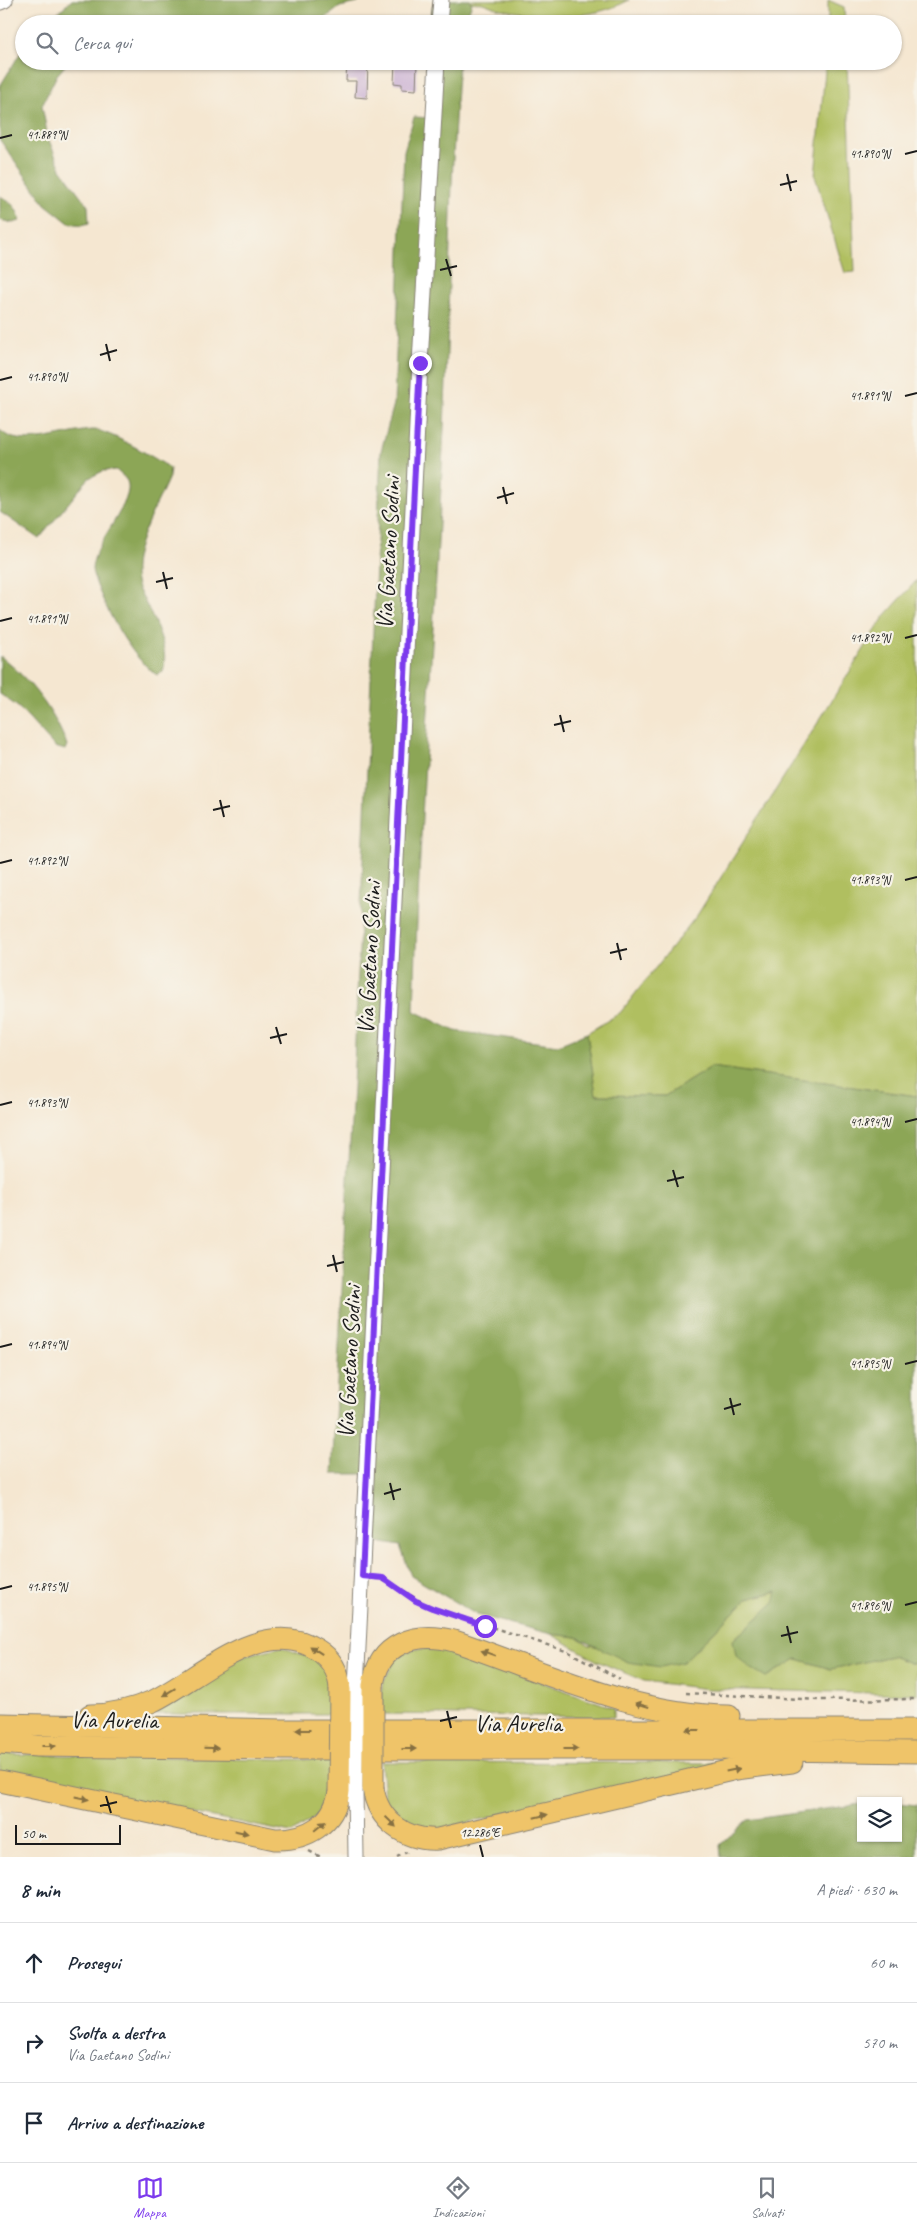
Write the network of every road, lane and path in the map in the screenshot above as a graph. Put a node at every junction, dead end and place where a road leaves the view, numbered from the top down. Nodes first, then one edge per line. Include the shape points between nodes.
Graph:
1 (5, 0) edge
2 (441, 0) edge
3 (0, 2) edge
4 (440, 15) edge
5 (436, 70) edge
6 (362, 1576) junction
7 (627, 1682) dead end
8 (357, 1688) junction
9 (683, 1693) dead end
10 (917, 1699) edge
11 (0, 1713) edge
12 (917, 1718) edge
13 (0, 1724) edge
14 (917, 1730) edge
15 (0, 1743) edge
16 (917, 1752) edge
17 (917, 1763) edge
18 (0, 1780) edge
19 (356, 1790) junction
20 (356, 1857) edge

1 - 3 street
2 - 4 street
5 - 6 street, Via Gaetano Sodini via 418,393
6 - 7 path via 383,1578 432,1608 569,1652
6 - 8 street, Via Gaetano Sodini
8 -> 11 highway via 317,1650 299,1641 280,1640 233,1652 163,1695 123,1712 95,1715
12 -> 8 highway via 704,1716 649,1707 437,1637 416,1638 393,1648
8 - 19 highway, bridge
8 - 19 highway, bridge
9 - 10 path via 820,1700
14 -> 13 highway, Via Aurelia via 284,1730
15 -> 16 highway, Via Aurelia via 283,1749
19 -> 17 highway via 378,1805 392,1824 415,1838 431,1840 736,1769 776,1763
18 -> 19 highway via 275,1839 297,1837 316,1829
19 - 20 street

